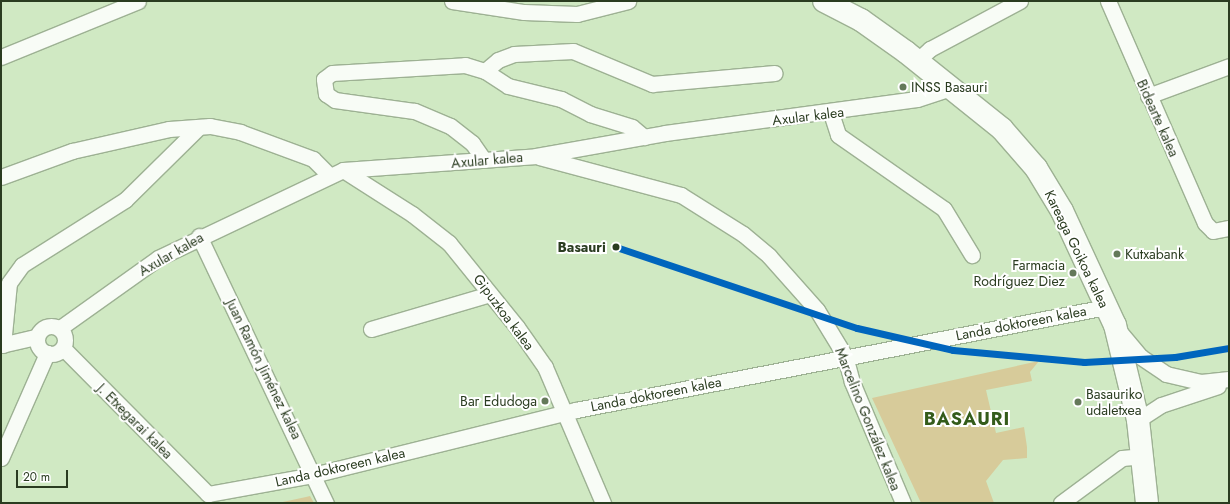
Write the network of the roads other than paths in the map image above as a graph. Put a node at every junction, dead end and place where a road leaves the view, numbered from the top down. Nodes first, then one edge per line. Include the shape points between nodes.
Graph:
1 (138, 1) edge
2 (452, 1) edge
3 (628, 1) edge
4 (824, 1) edge
5 (1020, 1) edge
6 (1108, 1) edge
7 (1, 57) edge
8 (917, 61) junction
9 (1229, 66) edge
10 (485, 71) junction
11 (775, 73) dead end
12 (951, 88) junction
13 (1148, 96) junction
14 (831, 113) junction
15 (199, 127) junction
16 (644, 137) junction
17 (536, 156) junction
18 (484, 160) junction
19 (336, 173) junction
20 (1, 177) edge
21 (1229, 228) edge
22 (199, 236) junction
23 (972, 256) dead end
24 (490, 294) junction
25 (1110, 316) junction
26 (60, 328) junction
27 (371, 329) dead end
28 (37, 337) junction
29 (2, 345) edge
30 (63, 348) junction
31 (47, 353) junction
32 (846, 356) junction
33 (1151, 366) junction
34 (1229, 379) edge
35 (1229, 383) edge
36 (1130, 385) junction
37 (566, 412) junction
38 (1138, 420) junction
39 (1144, 456) junction
40 (1, 458) edge
41 (313, 475) junction
42 (212, 498) edge
43 (326, 503) edge
44 (603, 503) edge
45 (903, 503) edge
46 (1061, 503) edge
47 (1147, 503) edge

1 - 7 street
2 - 3 street via 524,12 577,14
4 - 8 main road, Kareaga Goikoa kalea via 861,20
5 - 8 street via 930,49
6 - 13 street, Bidearte kalea
8 - 12 main road, Kareaga Goikoa kalea
9 - 13 street
10 - 11 street via 498,60 514,54 573,51 652,84
10 - 16 street via 508,86 561,99 590,114 632,127
10 - 18 street via 466,65 332,73 324,79 326,94 334,100 414,111 434,119 472,143
12 - 14 street, Axular kalea via 918,99
12 - 25 main road, Kareaga Goikoa kalea via 1002,129 1036,168 1062,211
13 - 21 street, Bidearte kalea via 1205,223 1213,231
14 - 16 street, Axular kalea
14 - 23 street via 838,135 944,209
15 - 19 street, Gipuzkoa kalea via 240,132 313,159
15 - 20 street, Gipuzkoa kalea via 169,129 72,151
15 - 29 street via 125,200 22,265 9,282
16 - 17 street, Axular kalea
17 - 18 street, Axular kalea
17 - 32 street, Marcelino González kalea via 650,184 681,195 709,211 769,256 817,310
18 - 19 street, Axular kalea
19 - 22 street, Axular kalea
19 - 24 street, Gipuzkoa kalea via 449,243
22 - 26 street, Axular kalea via 158,258
22 - 41 street, Juan Ramón Jiménez kalea
24 - 27 street
24 - 37 street, Gipuzkoa kalea via 545,367
25 - 32 street, Landa doktoreen kalea
25 - 33 street
25 - 36 main road, Kareaga Goikoa kalea
26 - 28 street via 47,326
26 - 30 street via 65,336
28 - 29 street
28 - 31 street via 40,348
30 - 31 street
30 - 42 street, J. Etxegarai kalea
31 - 40 street
32 - 37 street, Landa doktoreen kalea
32 - 45 street, Marcelino González kalea via 852,382
33 - 34 street via 1183,380
33 - 36 street via 1138,371
35 - 38 street via 1162,405
36 - 38 main road, Kareaga Goikoa kalea
37 - 41 street, Landa doktoreen kalea
37 - 44 street, Gipuzkoa kalea
38 - 39 main road, Kareaga Goikoa kalea
39 - 46 street via 1122,458
39 - 47 main road, Kareaga Goikoa kalea
41 - 42 street, Landa doktoreen kalea
41 - 43 street, Juan Ramón Jiménez kalea

